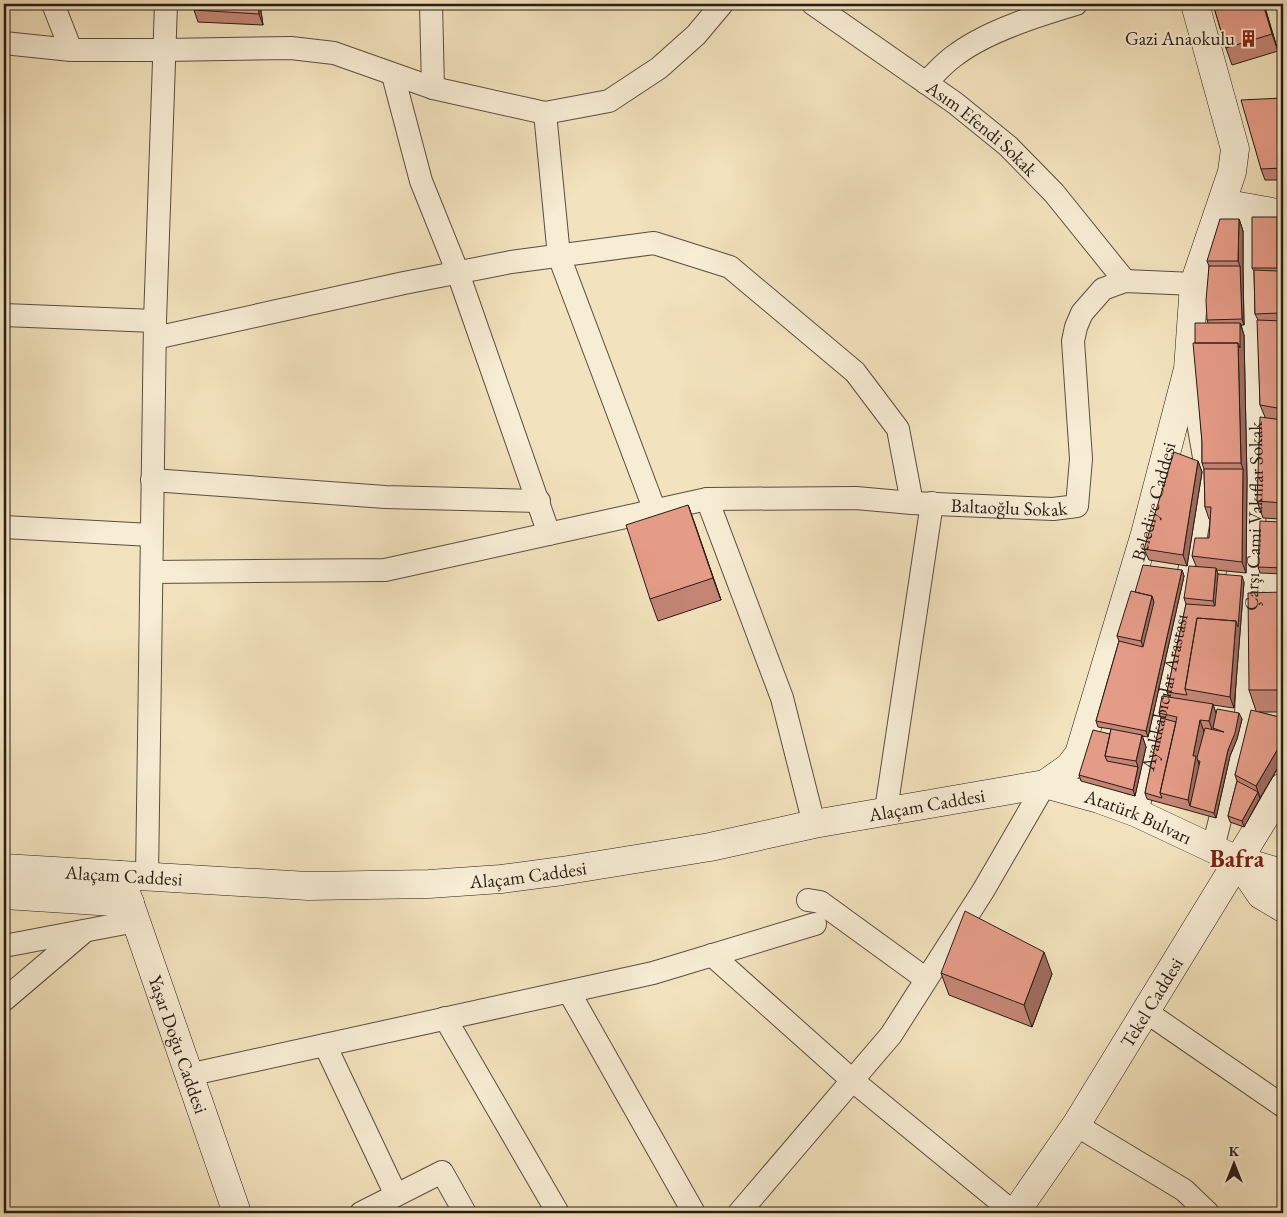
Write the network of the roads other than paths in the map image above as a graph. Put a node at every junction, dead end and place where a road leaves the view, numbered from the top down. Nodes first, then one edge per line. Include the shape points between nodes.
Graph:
1 (53, 4) edge
2 (166, 4) edge
3 (431, 4) edge
4 (722, 4) edge
5 (813, 4) edge
6 (1076, 4) edge
7 (1195, 4) edge
8 (4, 43) edge
9 (71, 50) junction
10 (164, 50) junction
11 (393, 75) junction
12 (926, 83) junction
13 (433, 88) junction
14 (546, 113) junction
15 (1222, 203) junction
16 (1251, 209) junction
17 (1283, 214) edge
18 (558, 256) junction
19 (458, 273) junction
20 (1124, 281) junction
21 (1194, 284) junction
22 (4, 314) edge
23 (155, 330) junction
24 (1244, 331) junction
25 (1276, 331) edge
26 (1188, 369) junction
27 (152, 480) junction
28 (706, 499) junction
29 (539, 500) junction
30 (922, 503) junction
31 (655, 510) junction
32 (4, 527) edge
33 (549, 534) junction
34 (151, 535) junction
35 (1180, 571) junction
36 (152, 572) junction
37 (1253, 580) junction
38 (1283, 583) edge
39 (1045, 784) junction
40 (1283, 787) edge
41 (886, 810) junction
42 (1137, 813) junction
43 (814, 824) junction
44 (1213, 848) junction
45 (1237, 860) junction
46 (4, 868) edge
47 (120, 875) junction
48 (1283, 876) edge
49 (147, 877) junction
50 (4, 895) edge
51 (808, 900) dead end
52 (1283, 908) edge
53 (133, 912) junction
54 (815, 924) dead end
55 (86, 930) junction
56 (4, 946) edge
57 (712, 955) junction
58 (926, 979) junction
59 (569, 992) junction
60 (4, 1000) edge
61 (1145, 1011) junction
62 (445, 1018) junction
63 (325, 1044) junction
64 (188, 1075) junction
65 (852, 1080) junction
66 (1283, 1106) edge
67 (1076, 1125) junction
68 (396, 1195) junction
69 (237, 1213) edge
70 (361, 1213) edge
71 (465, 1213) edge
72 (558, 1213) edge
73 (694, 1213) edge
74 (738, 1213) edge
75 (1014, 1213) edge
76 (1208, 1213) edge

1 - 9 street
2 - 10 street
3 - 13 street
4 - 14 street via 696,35 659,68 609,101
5 - 12 street, Asım Efendi Sokak
6 - 12 street via 976,41 940,67
7 - 15 main road, Belediye Caddesi via 1235,149
8 - 9 street
9 - 10 street
10 - 11 street via 291,48 334,53
10 - 23 street
11 - 13 street
11 - 19 street via 421,181
12 - 20 street, Asım Efendi Sokak via 1008,146 1054,193
13 - 14 street
14 - 18 street
15 - 16 main road
15 - 21 main road, Belediye Caddesi
16 - 17 main road
16 - 24 street, Çarşı Cami Vakıflar Sokak
18 - 19 street
18 - 30 street via 654,243 730,266 855,372 898,429
18 - 31 street
19 - 23 street
19 - 29 street
20 - 21 street, Baltaoğlu Sokak
20 - 30 street, Baltaoğlu Sokak via 1103,289 1094,297 1082,312 1073,341 1081,459 1077,506 1054,509
21 - 26 main road, Belediye Caddesi via 1200,330
22 - 23 street
23 - 27 street
24 - 25 street
24 - 37 street, Çarşı Cami Vakıflar Sokak via 1264,429 1264,524
26 - 35 main road, Belediye Caddesi
26 - 35 street, Ayakkabıcılar Arastası via 1206,479
27 - 29 street via 385,497
27 - 34 street
28 - 30 street via 856,498
28 - 31 street
28 - 43 street via 782,698
29 - 33 street
30 - 41 street, Baltaoğlu Sokak
31 - 33 street
32 - 34 street
33 - 36 street via 385,570
34 - 36 street
35 - 37 street
35 - 39 main road, Belediye Caddesi via 1079,754 1069,767
35 - 42 street, Ayakkabıcılar Arastası via 1173,704
36 - 49 street
37 - 38 street
37 - 44 street, Çarşı Cami Vakıflar Sokak via 1246,716
39 - 41 main road, Alaçam Caddesi
39 - 42 main road, Atatürk Bulvarı
39 - 58 street via 983,891
40 - 45 main road, Tekel Caddesi
41 - 43 main road, Alaçam Caddesi
42 - 44 main road, Atatürk Bulvarı
43 - 49 main road, Alaçam Caddesi via 710,847 492,879 429,884 308,886
44 - 45 main road, Atatürk Bulvarı
45 - 48 main road, Atatürk Bulvarı
45 - 52 main road via 1262,895
45 - 61 main road, Tekel Caddesi
46 - 47 main road, Alaçam Caddesi
47 - 49 main road, Alaçam Caddesi
47 - 53 main road, Yaşar Doğu Caddesi
50 - 53 main road, Alaçam Caddesi
51 - 58 street via 820,902
53 - 55 street
53 - 64 main road, Yaşar Doğu Caddesi
54 - 57 street
55 - 56 street
55 - 60 street
57 - 59 street via 653,973
57 - 65 street
58 - 65 street via 891,1034
59 - 62 street
59 - 73 street
61 - 66 street
61 - 67 main road, Tekel Caddesi
62 - 63 street
62 - 72 street
63 - 64 street
63 - 68 street
64 - 69 main road, Yaşar Doğu Caddesi
65 - 74 street
65 - 75 street
67 - 75 main road, Tekel Caddesi
67 - 76 street via 1184,1190
68 - 70 street
68 - 71 street via 442,1172

